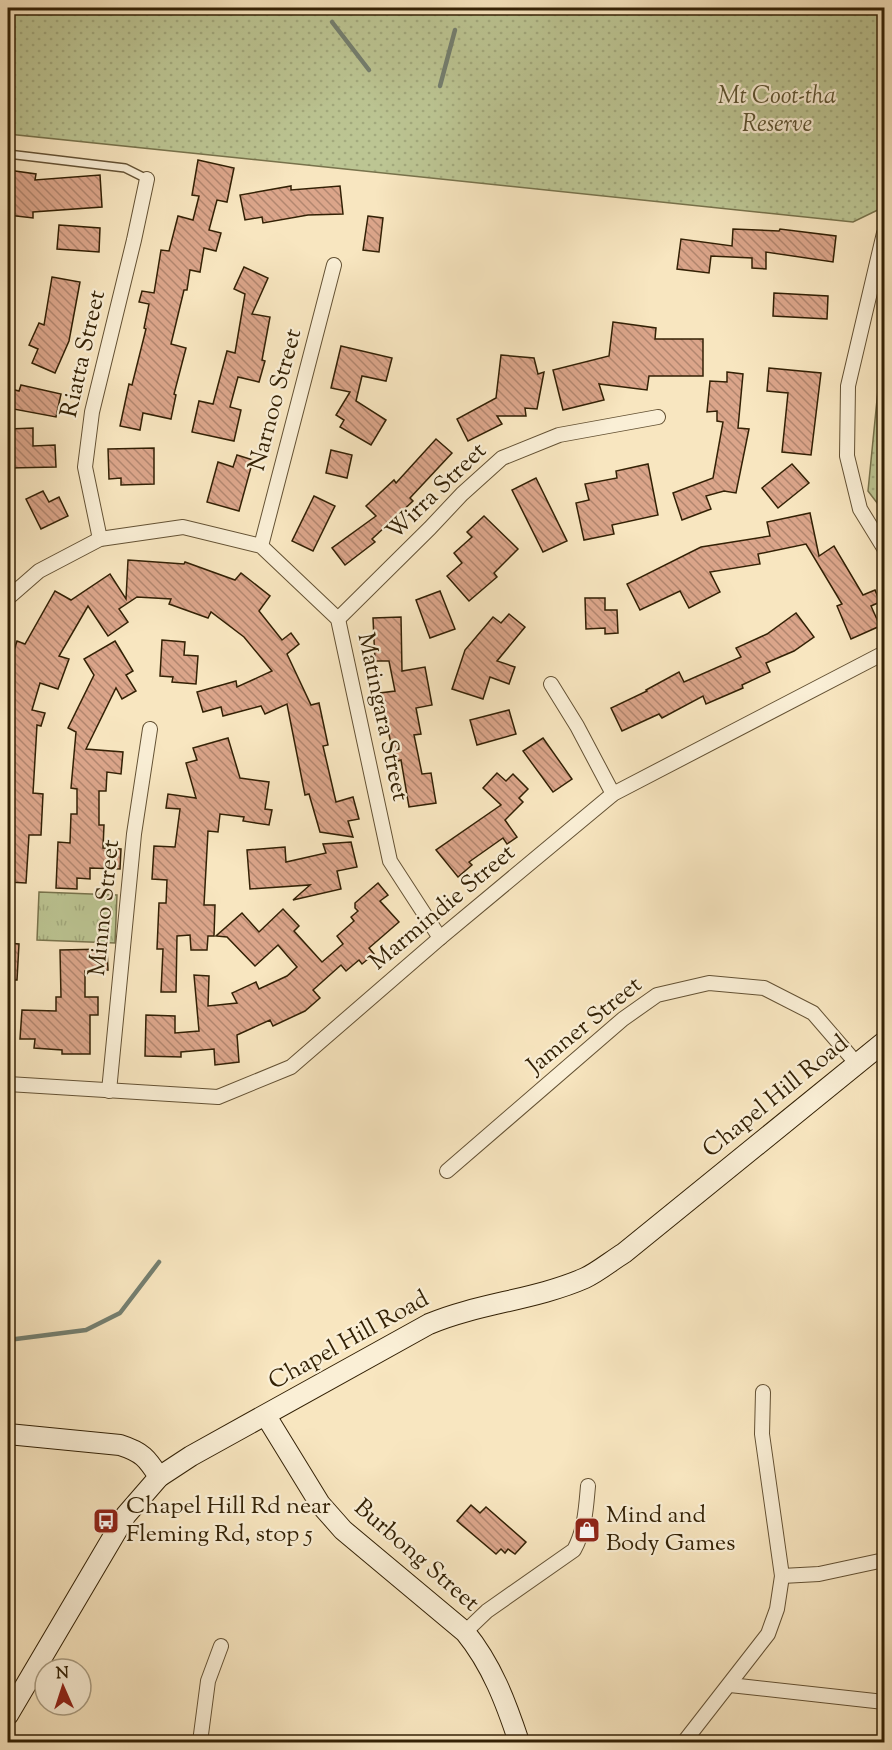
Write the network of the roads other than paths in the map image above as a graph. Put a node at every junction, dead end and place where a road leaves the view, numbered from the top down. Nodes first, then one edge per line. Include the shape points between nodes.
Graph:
1 (8, 154) edge
2 (147, 179) joint
3 (885, 233) edge
4 (334, 265) dead end
5 (658, 417) dead end
6 (100, 539) junction
7 (261, 546) junction
8 (885, 548) edge
9 (8, 598) edge
10 (338, 619) junction
11 (885, 653) edge
12 (551, 684) dead end
13 (150, 729) dead end
14 (613, 794) junction
15 (440, 938) junction
16 (885, 1042) edge
17 (857, 1064) junction
18 (8, 1084) edge
19 (110, 1091) junction
20 (447, 1171) dead end
21 (764, 1392) dead end
22 (266, 1416) junction
23 (8, 1434) edge
24 (159, 1477) junction
25 (588, 1486) dead end
26 (885, 1560) edge
27 (782, 1576) junction
28 (465, 1632) junction
29 (221, 1646) dead end
30 (730, 1685) junction
31 (885, 1702) edge
32 (8, 1714) edge
33 (200, 1743) edge
34 (519, 1743) edge
35 (684, 1743) edge

1 - 2 lane via 125,168
2 - 6 street, Riatta Street via 92,412 85,467
3 - 8 street via 848,386 847,456 860,508
4 - 7 street, Narnoo Street
5 - 10 street, Wirra Street via 559,435 502,458
6 - 7 street, Matingara Street via 183,527
6 - 9 street, Matingara Street via 39,571
7 - 10 street, Matingara Street
10 - 15 street, Matingara Street via 390,861
11 - 14 street, Marmindie Street
12 - 14 street
13 - 19 street, Minno Street via 134,834
14 - 15 street, Marmindie Street
15 - 19 street, Marmindie Street via 291,1067 218,1097
16 - 17 main road, Chapel Hill Road
17 - 20 street, Jamner Street via 813,1013 764,988 709,983 657,995 623,1019
17 - 22 main road, Chapel Hill Road via 624,1253 587,1277 452,1314
18 - 19 street, Marmindie Street
21 - 27 street via 762,1434
22 - 24 main road, Chapel Hill Road
22 - 28 main road, Burbong Street via 320,1504 343,1530
23 - 24 main road via 120,1445 148,1459
24 - 32 main road, Chapel Hill Road via 126,1515
25 - 28 street via 584,1524 574,1550 487,1611
26 - 27 street via 819,1574
27 - 30 street via 768,1634
28 - 34 main road, Burbong Street via 504,1696
29 - 33 street via 208,1681
30 - 31 street
30 - 35 street

